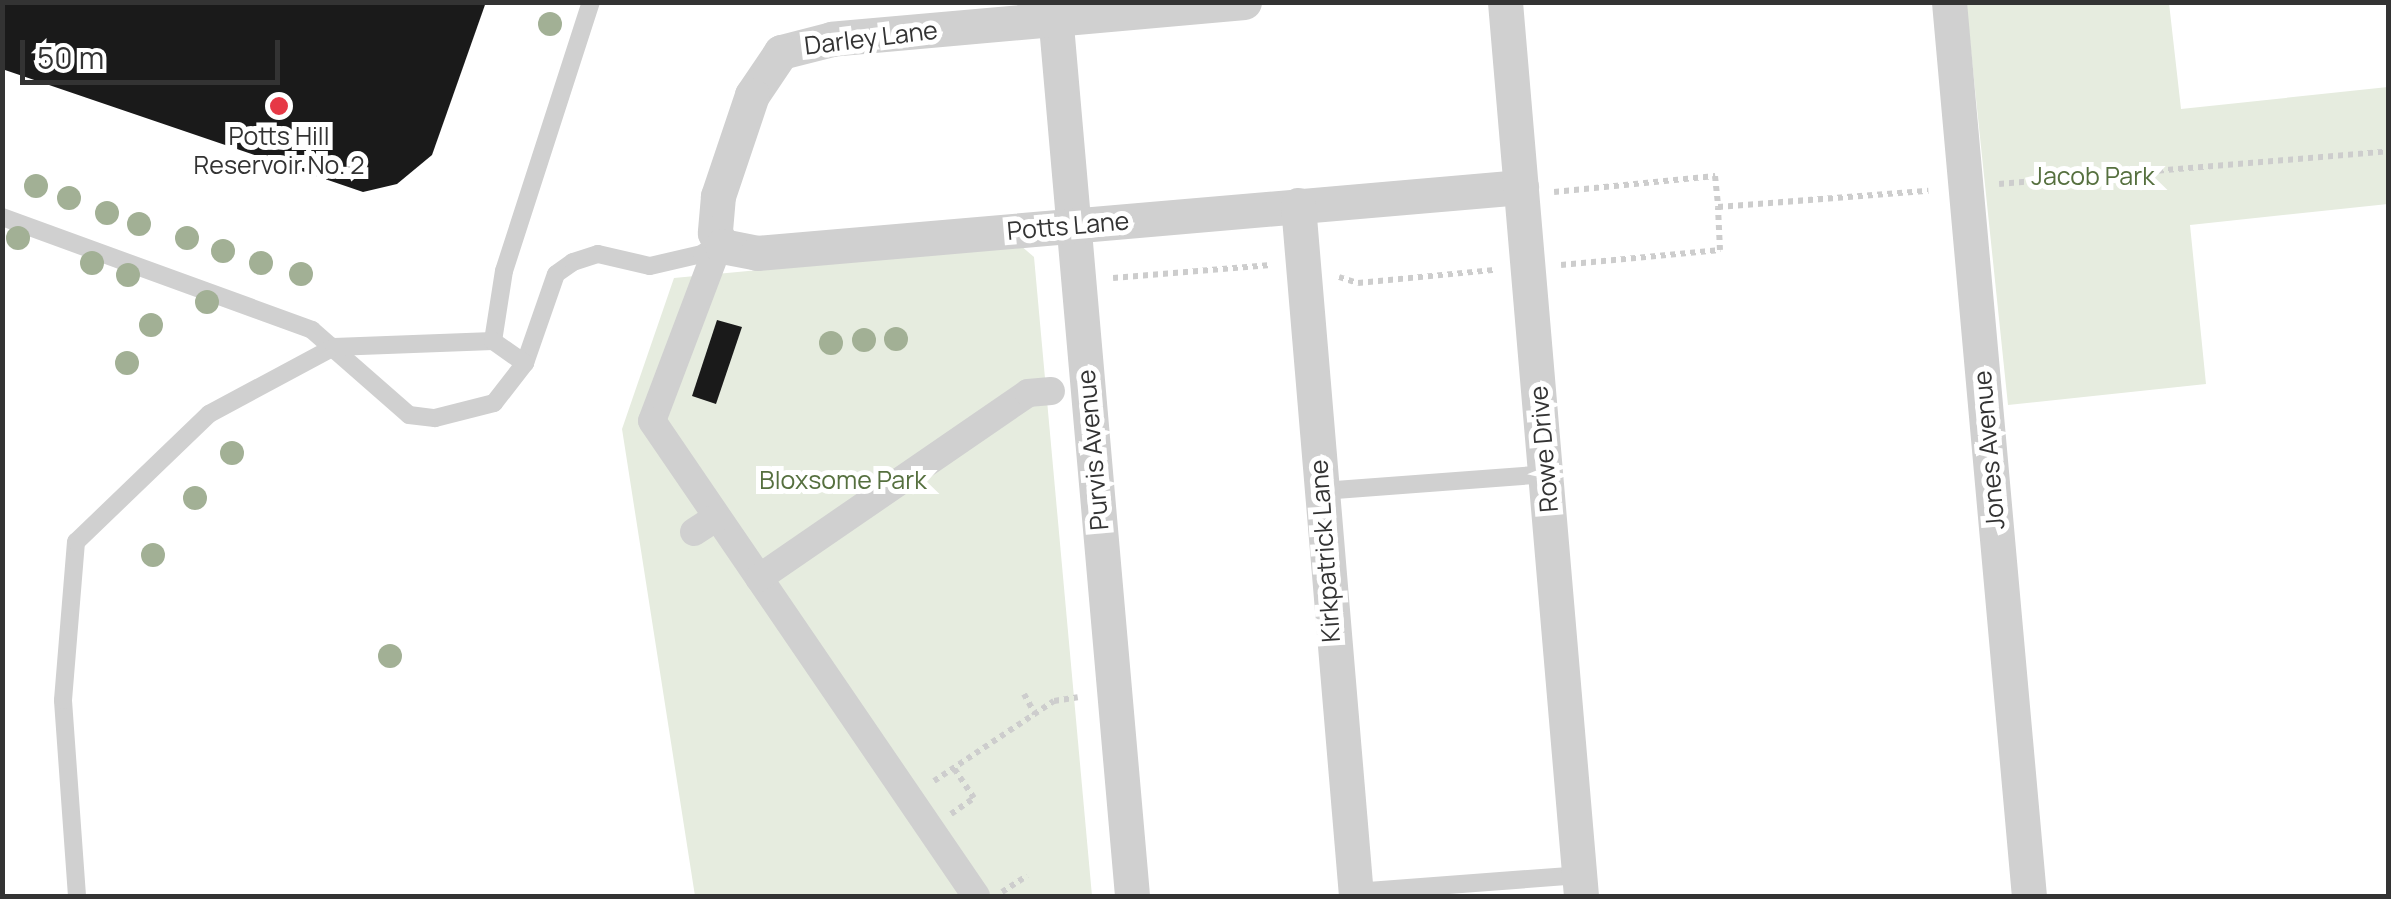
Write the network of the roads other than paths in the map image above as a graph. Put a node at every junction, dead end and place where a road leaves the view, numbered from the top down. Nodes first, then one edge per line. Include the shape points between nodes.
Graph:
1 (592, 2) edge
2 (1244, 2) edge
3 (1505, 2) edge
4 (1949, 2) edge
5 (1055, 10) edge
6 (1521, 188) junction
7 (1298, 205) junction
8 (2, 217) edge
9 (1073, 225) junction
10 (720, 241) junction
11 (493, 341) junction
12 (334, 347) junction
13 (525, 363) junction
14 (1051, 390) dead end
15 (1546, 474) junction
16 (1322, 491) junction
17 (759, 578) junction
18 (1580, 886) edge
19 (1355, 894) edge
20 (78, 896) edge
21 (976, 896) edge
22 (1132, 896) edge
23 (2029, 896) edge

1 - 11 lane via 504,271
2 - 5 street, Darley Lane
3 - 6 street, Rowe Drive
4 - 23 street, Jones Avenue
5 - 9 street, Purvis Avenue
5 - 10 street, Darley Lane via 803,43 781,52 763,73 736,144 714,217
6 - 7 street, Potts Lane
6 - 15 street, Rowe Drive
7 - 9 street, Potts Lane
7 - 16 street, Kirkpatrick Lane
8 - 12 lane via 312,330
9 - 10 street, Potts Lane via 757,252
9 - 22 street, Purvis Avenue
10 - 13 lane via 702,254 650,266 598,254 573,262 556,274
10 - 17 street via 652,422 706,524
11 - 12 lane
11 - 13 lane
12 - 13 lane via 409,415 435,418 494,404
12 - 20 lane via 209,414 76,542 63,700
14 - 17 street via 1028,393
15 - 16 lane
15 - 18 street, Rowe Drive
16 - 19 street, Kirkpatrick Lane
17 - 21 street
18 - 19 lane

